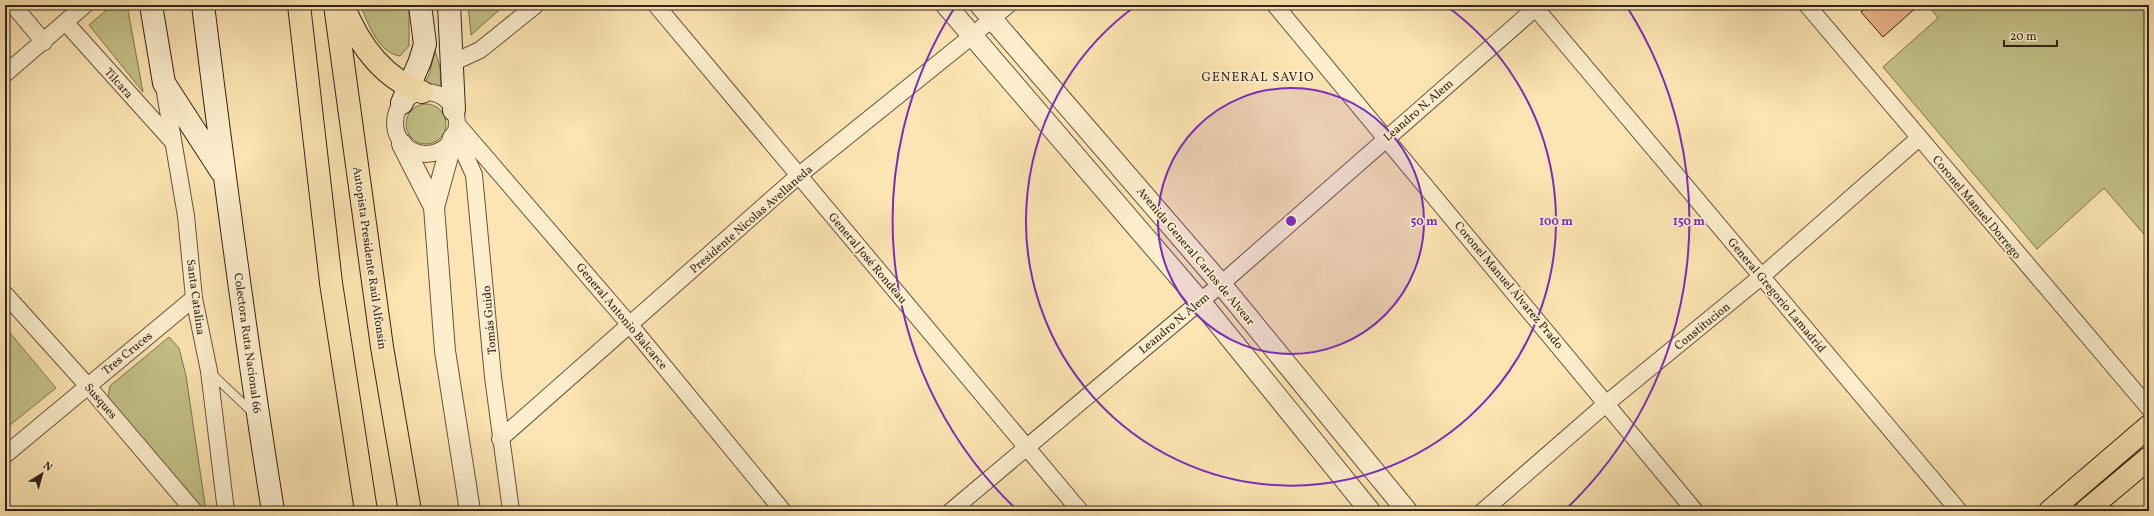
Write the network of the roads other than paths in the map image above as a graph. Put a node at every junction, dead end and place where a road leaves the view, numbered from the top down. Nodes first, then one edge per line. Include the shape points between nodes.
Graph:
1 (13, 5) edge
2 (85, 5) edge
3 (151, 5) edge
4 (203, 5) edge
5 (299, 5) edge
6 (335, 5) edge
7 (343, 5) edge
8 (420, 5) edge
9 (449, 5) edge
10 (536, 5) edge
11 (656, 5) edge
12 (946, 5) edge
13 (1008, 5) edge
14 (1276, 5) edge
15 (1536, 6) edge
16 (1809, 6) edge
17 (986, 12) edge
18 (66, 23) junction
19 (972, 36) junction
20 (44, 42) junction
21 (420, 61) junction
22 (452, 64) junction
23 (380, 65) junction
24 (5, 74) edge
25 (164, 83) junction
26 (411, 94) junction
27 (455, 126) junction
28 (1385, 138) junction
29 (1919, 138) junction
30 (172, 142) junction
31 (402, 144) junction
32 (224, 176) junction
33 (798, 176) junction
34 (434, 207) junction
35 (1762, 276) junction
36 (1221, 284) junction
37 (5, 294) edge
38 (194, 298) junction
39 (1200, 301) junction
40 (630, 324) junction
41 (209, 371) junction
42 (87, 385) junction
43 (1607, 403) junction
44 (2149, 408) edge
45 (258, 417) junction
46 (2149, 426) edge
47 (500, 439) junction
48 (1027, 448) junction
49 (5, 455) edge
50 (2149, 458) edge
51 (194, 511) edge
52 (226, 511) edge
53 (273, 511) edge
54 (366, 511) edge
55 (410, 511) edge
56 (470, 511) edge
57 (511, 511) edge
58 (783, 511) edge
59 (951, 511) edge
60 (1080, 511) edge
61 (1370, 511) edge
62 (1406, 511) edge
63 (1483, 511) edge
64 (1695, 511) edge
65 (1959, 511) edge
66 (2050, 511) edge
67 (2086, 511) edge

1 - 20 street
2 - 18 street
3 - 25 main road, Colectora Ruta Nacional 66
4 - 32 main road, Colectora Ruta Nacional 66
5 - 54 main road via 331,283
6 - 55 main road, Autopista Presidente Raúl Alfonsín via 382,347
7 - 23 main road via 362,44
8 - 21 main road via 424,44
9 - 22 main road
10 - 22 street via 480,50
11 - 33 street, General José Rondeau
12 - 19 street
13 - 17 street, Presidente Nicolas Avellaneda
14 - 28 street, Coronel Manuel Álvarez Prado
15 - 28 street, Leandro N. Alem
15 - 35 street, General Gregorio Lamadrid
16 - 29 street, Coronel Manuel Dorrego
17 - 19 street, Presidente Nicolas Avellaneda
17 - 36 street, Avenida General Carlos de Alvear
18 - 20 street
18 - 30 street, Tilcara
19 - 33 street, Presidente Nicolas Avellaneda
19 - 39 street
20 - 24 street
21 - 23 main road via 406,69 397,70
21 - 26 main road
22 - 27 main road
23 - 26 main road
25 - 30 street, Santa Catalina
25 - 32 main road, Colectora Ruta Nacional 66
26 - 27 street via 441,96 451,105
26 - 31 street via 397,110 395,128
27 - 31 street via 441,150 429,154 412,151
27 - 34 street
27 - 40 street, General Antonio Balcarce
27 - 47 street, Tomás Guido via 474,175
28 - 36 street, Leandro N. Alem
28 - 43 street, Coronel Manuel Álvarez Prado
29 - 35 street, Constitucion
29 - 44 street, Coronel Manuel Dorrego
30 - 38 street, Santa Catalina via 186,216
31 - 34 street
32 - 45 main road, Colectora Ruta Nacional 66
33 - 40 street, Presidente Nicolas Avellaneda
33 - 48 street, General José Rondeau
34 - 56 street via 445,351
35 - 43 street, Constitucion
35 - 65 street, General Gregorio Lamadrid
36 - 39 street, Leandro N. Alem
36 - 62 street, Avenida General Carlos de Alvear
37 - 42 street, Susques
38 - 41 street, Santa Catalina
38 - 42 street, Tres Cruces
39 - 48 street, Leandro N. Alem
39 - 61 street
40 - 47 street, Presidente Nicolas Avellaneda
40 - 58 street, General Antonio Balcarce
41 - 45 lane
41 - 52 street, Santa Catalina
42 - 49 street, Tres Cruces
42 - 51 street, Susques
43 - 63 street, Constitucion
43 - 64 street, Coronel Manuel Álvarez Prado
45 - 53 main road, Colectora Ruta Nacional 66
46 - 66 main road
47 - 57 street, Tomás Guido
48 - 59 street, Leandro N. Alem
48 - 60 street, General José Rondeau
50 - 67 main road

